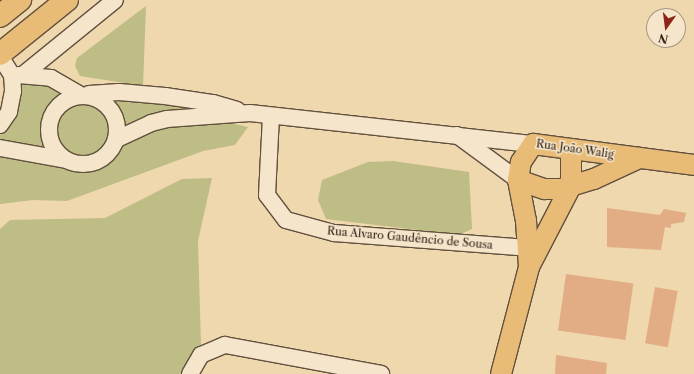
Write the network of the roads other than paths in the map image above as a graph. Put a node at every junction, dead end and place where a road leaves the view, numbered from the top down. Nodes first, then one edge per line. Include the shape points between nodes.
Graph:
1 (20, 0) edge
2 (67, 0) edge
3 (115, 0) edge
4 (0, 16) edge
5 (57, 48) junction
6 (3, 52) edge
7 (18, 75) junction
8 (51, 78) junction
9 (85, 95) junction
10 (250, 113) junction
11 (271, 116) junction
12 (0, 125) edge
13 (456, 134) junction
14 (117, 139) junction
15 (533, 144) junction
16 (0, 148) edge
17 (571, 149) junction
18 (639, 158) junction
19 (66, 160) junction
20 (694, 166) edge
21 (518, 180) junction
22 (571, 186) junction
23 (528, 258) junction
24 (190, 374) edge
25 (381, 374) edge
26 (501, 374) edge

1 - 4 highway
2 - 6 highway
3 - 5 street
5 - 7 street
5 - 8 street
6 - 7 street
7 - 8 street
7 - 12 street via 9,112
8 - 9 street
9 - 10 street via 119,92 165,96 213,103
9 - 14 street via 110,107 118,128
9 - 19 street via 61,103 49,122 51,144
10 - 11 street, Rua João Walig
10 - 14 street via 167,119 150,123
11 - 13 street, Rua João Walig
11 - 23 street, Rua Alvaro Gaudêncio de Sousa via 267,195 286,220 334,233
13 - 15 street, Rua João Walig
13 - 21 street
14 - 19 street via 109,153 96,162 76,164
15 - 17 main road, Rua João Walig
15 - 21 main road via 521,162
16 - 19 street
17 - 18 main road, Rua João Walig
17 - 22 main road
18 - 20 main road, Rua João Walig
18 - 22 main road
21 - 22 main road via 544,189
21 - 23 main road
22 - 23 main road
23 - 26 main road
24 - 25 street via 201,355 225,345

